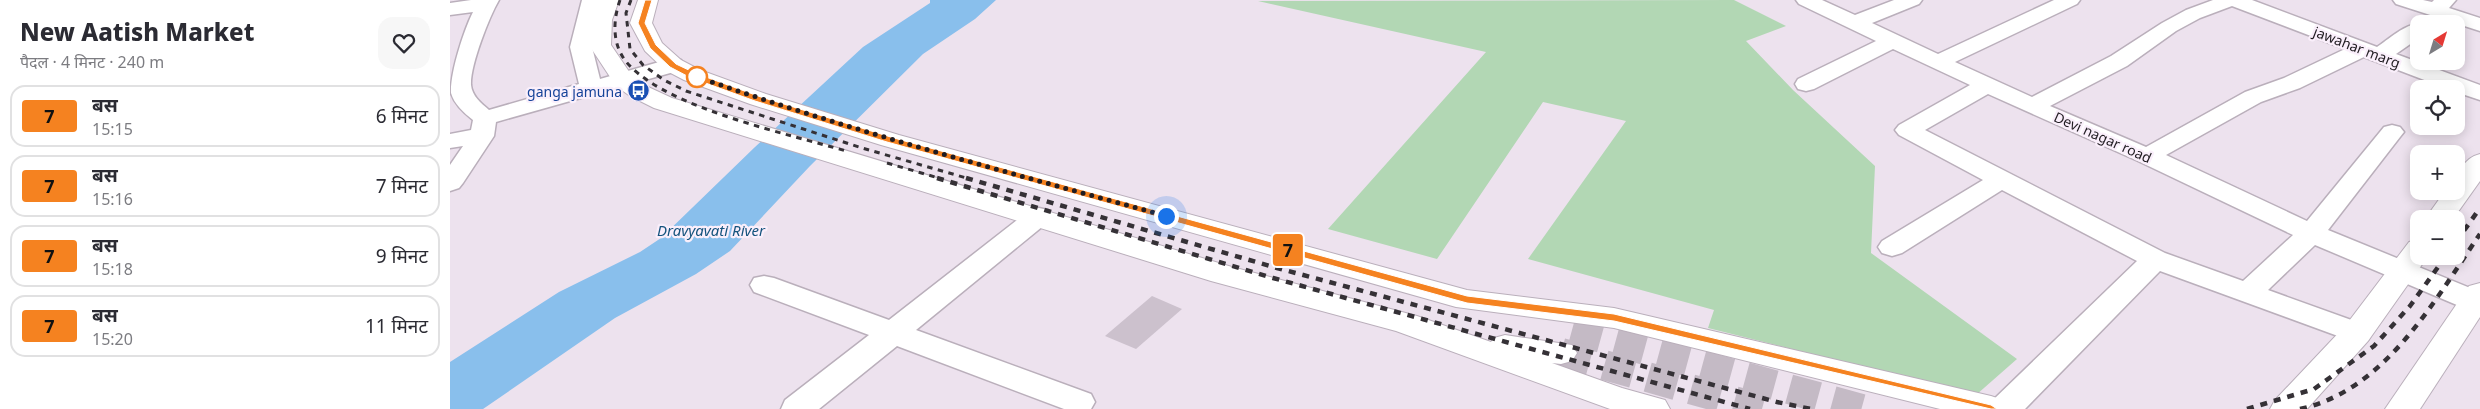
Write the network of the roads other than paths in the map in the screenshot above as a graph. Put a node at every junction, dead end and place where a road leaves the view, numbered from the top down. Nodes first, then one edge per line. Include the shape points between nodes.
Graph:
1 (592, 0) edge
2 (609, 0) edge
3 (648, 0) edge
4 (1806, 0) edge
5 (1912, 0) edge
6 (2070, 0) edge
7 (2232, 0) edge
8 (2403, 0) edge
9 (487, 2) edge
10 (450, 9) edge
11 (2438, 12) edge
12 (1854, 22) junction
13 (2480, 24) edge
14 (2410, 33) edge
15 (1892, 41) junction
16 (460, 47) edge
17 (2371, 52) junction
18 (1937, 62) junction
19 (673, 65) junction
20 (624, 81) junction
21 (1806, 84) dead end
22 (1986, 85) junction
23 (455, 86) edge
24 (592, 90) junction
25 (2480, 93) edge
26 (2032, 106) junction
27 (484, 127) junction
28 (2392, 132) dead end
29 (450, 141) edge
30 (2147, 156) junction
31 (2480, 162) edge
32 (2002, 179) junction
33 (450, 183) edge
34 (2446, 210) edge
35 (1039, 216) junction
36 (2311, 233) junction
37 (1892, 247) dead end
38 (2155, 259) junction
39 (2410, 260) edge
40 (2419, 265) edge
41 (764, 285) dead end
42 (2248, 293) junction
43 (2477, 297) edge
44 (1467, 300) junction
45 (893, 333) junction
46 (2357, 333) junction
47 (1460, 341) junction
48 (1079, 402) dead end
49 (797, 409) edge
50 (1653, 409) edge
51 (1991, 409) edge
52 (2005, 409) edge
53 (2287, 409) edge
54 (2402, 409) edge

1 - 24 street via 581,47
2 - 20 main road via 602,20 600,45
3 - 19 main road via 641,23 653,46
4 - 12 street, Devi nagar road
5 - 12 street
6 - 18 street
7 - 17 street, jawahar marg
7 - 26 street via 2193,14 2120,61
8 - 11 street
9 - 10 street
9 - 16 street
11 - 13 street
12 - 15 street, Devi nagar road
14 - 17 street
15 - 18 street, Devi nagar road
15 - 21 street
16 - 23 street
17 - 25 street, jawahar marg
17 - 30 street via 2253,97
18 - 22 street, Devi nagar road
19 - 20 street
19 - 44 main road via 758,99 890,140
20 - 24 street
20 - 35 main road via 664,103
22 - 26 street, Devi nagar road
22 - 32 street via 1907,130
23 - 27 street
24 - 27 street
26 - 30 street, Devi nagar road
27 - 29 street
27 - 33 street
28 - 36 street
30 - 36 street, Devi nagar road
31 - 34 main road
32 - 37 street
32 - 38 street
35 - 45 street
35 - 47 main road via 1222,274
36 - 39 street, Devi nagar road
36 - 42 street
38 - 42 street
38 - 52 street
39 - 46 main road
40 - 43 street, Devi nagar road
41 - 45 street
42 - 46 street
43 - 54 main road
44 - 47 main road via 1567,342
44 - 51 main road via 1614,318
45 - 48 street
45 - 49 street
46 - 53 main road
47 - 50 main road via 1614,398

